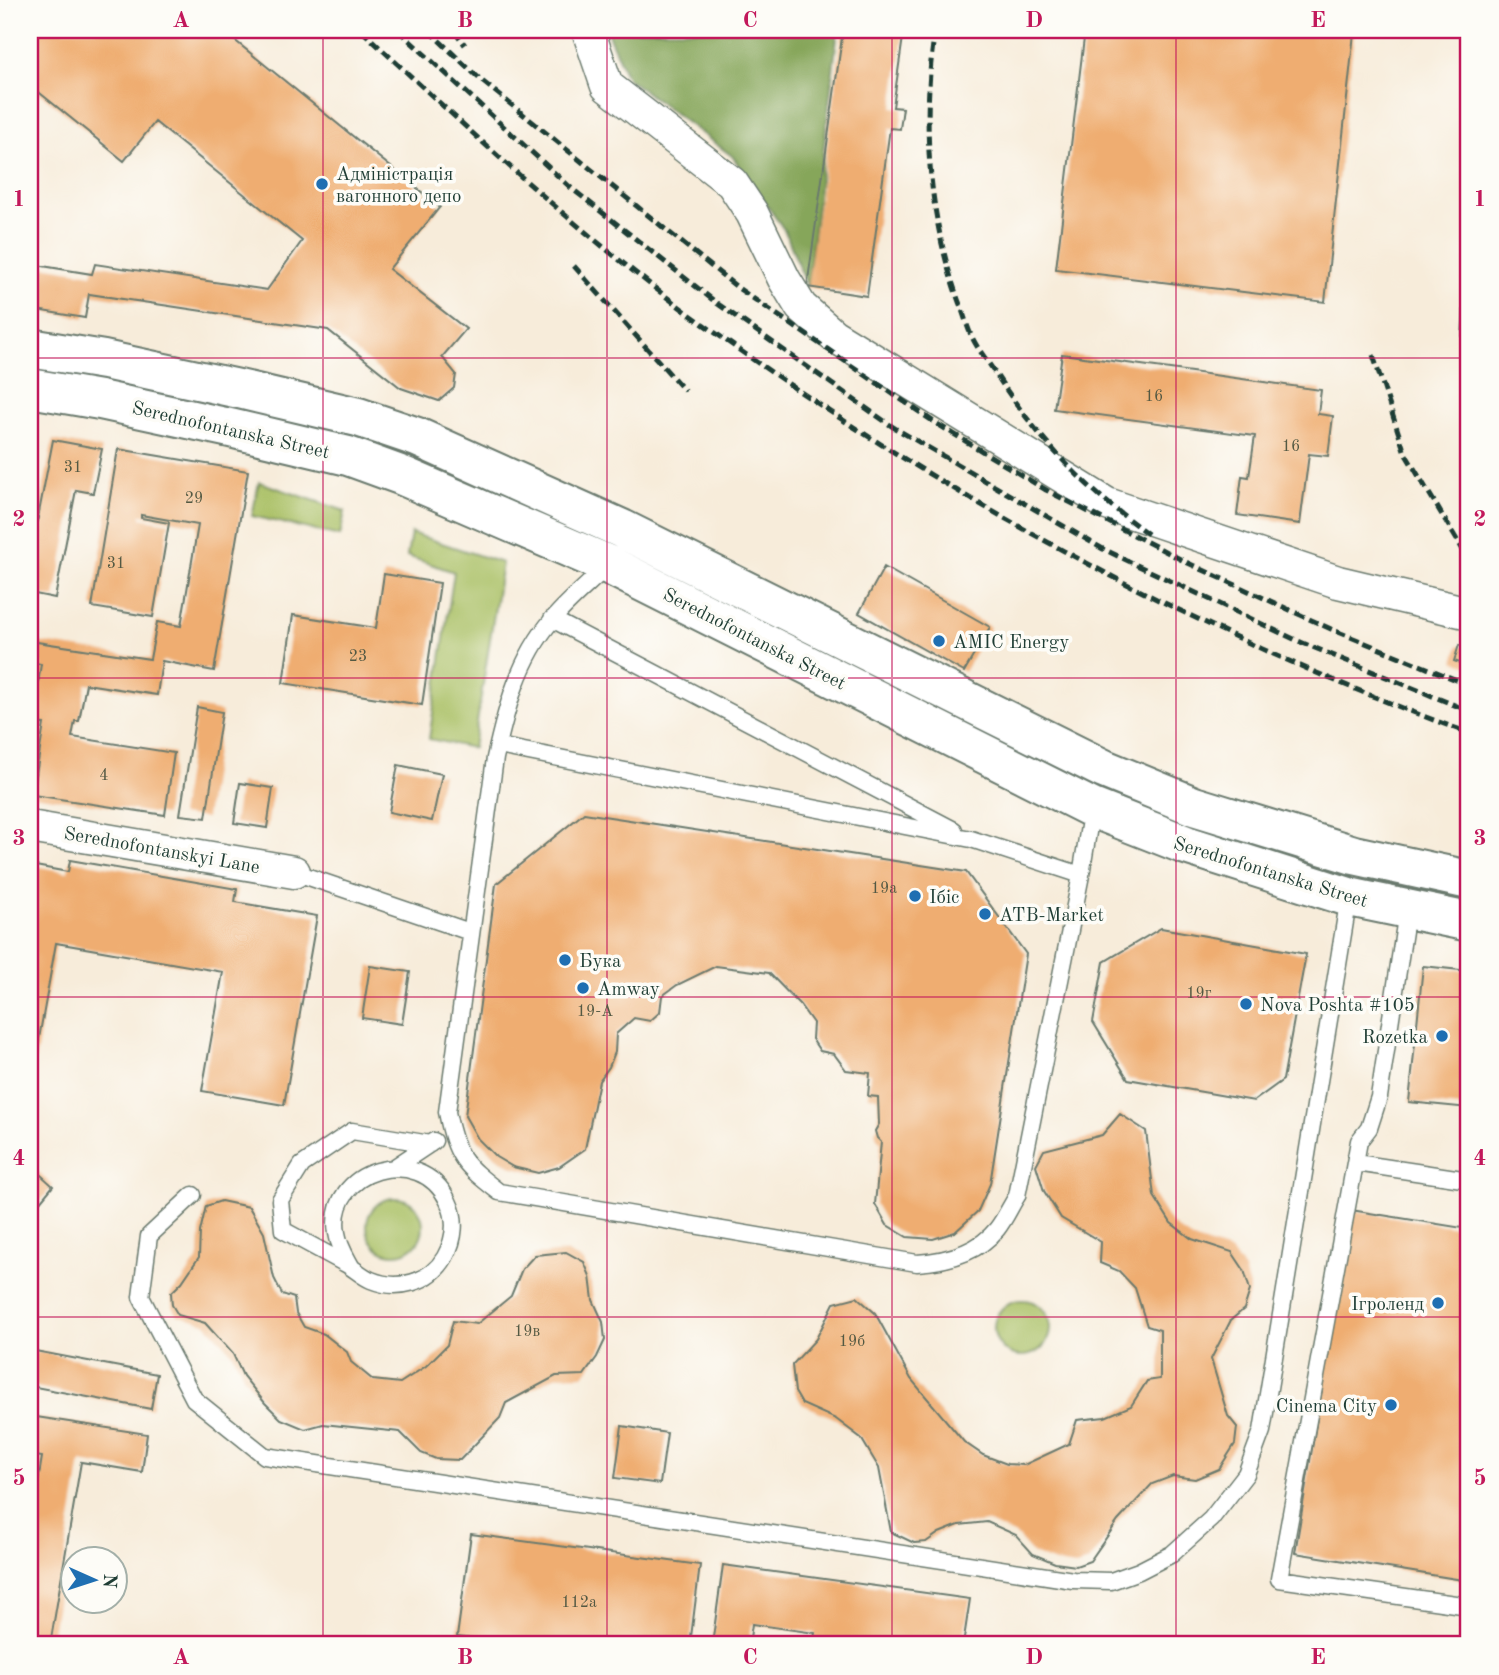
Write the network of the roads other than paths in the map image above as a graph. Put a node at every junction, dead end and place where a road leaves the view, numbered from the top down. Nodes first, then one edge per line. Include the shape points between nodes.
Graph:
1 (588, 30) edge
2 (30, 348) edge
3 (30, 388) edge
4 (609, 565) junction
5 (1469, 613) edge
6 (552, 619) junction
7 (498, 746) junction
8 (1092, 808) junction
9 (30, 827) edge
10 (971, 839) junction
11 (294, 872) joint
12 (1081, 875) junction
13 (1469, 880) edge
14 (1349, 897) junction
15 (1407, 911) junction
16 (1469, 922) edge
17 (470, 932) junction
18 (451, 1130) junction
19 (430, 1144) junction
20 (1356, 1163) junction
21 (395, 1167) junction
22 (1469, 1180) edge
23 (193, 1195) dead end
24 (351, 1266) junction
25 (1469, 1606) edge

1 - 5 street via 607,86 732,183 801,307 833,335 1107,504 1339,582
2 - 13 main road, Serednofontanska Street via 239,389 358,417 417,437 622,529 1104,769 1195,806 1354,855
3 - 4 main road, Serednofontanska Street via 348,456
4 - 6 lane
4 - 8 main road, Serednofontanska Street
6 - 7 lane via 526,658
6 - 10 lane
7 - 10 lane
7 - 17 lane
8 - 12 lane
8 - 14 main road, Serednofontanska Street via 1186,845
9 - 11 street, Serednofontanskyi Lane
10 - 12 lane
11 - 17 lane
12 - 18 lane via 1017,1196 996,1231 972,1250 945,1261 886,1259 499,1192 471,1171
14 - 15 main road, Serednofontanska Street
14 - 23 lane via 1262,1431 1247,1474 1211,1519 1172,1554 1111,1581 1073,1580 265,1456 194,1399 141,1297 149,1236
15 - 16 main road, Serednofontanska Street
15 - 20 lane via 1376,1113 1359,1141
17 - 18 lane via 447,1112
18 - 19 lane
19 - 21 lane
19 - 24 lane via 352,1131 302,1165 280,1200 283,1230
20 - 22 lane
20 - 25 lane via 1279,1579
21 - 24 lane via 376,1170 346,1192 336,1230
21 - 24 lane via 431,1178 444,1192 452,1209 451,1247 426,1277 407,1285 368,1279

